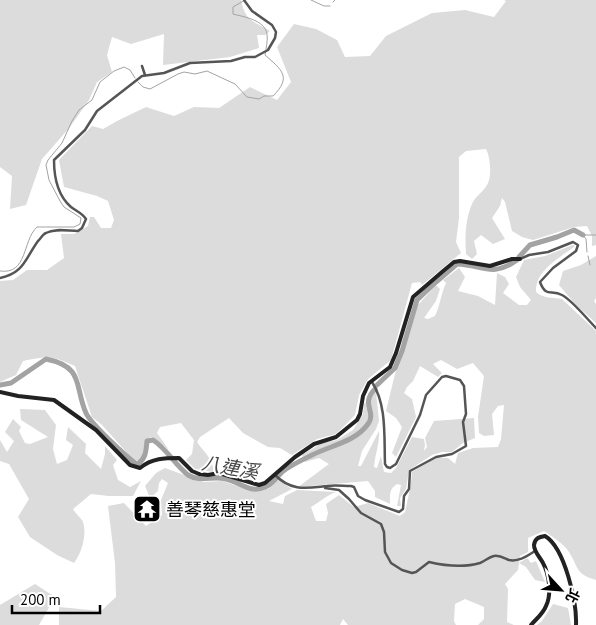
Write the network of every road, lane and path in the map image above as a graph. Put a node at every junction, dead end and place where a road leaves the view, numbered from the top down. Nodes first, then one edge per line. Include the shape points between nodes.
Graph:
1 (245, 1) edge
2 (142, 66) dead end
3 (145, 75) junction
4 (520, 259) joint
5 (0, 278) edge
6 (596, 328) edge
7 (372, 381) junction
8 (0, 392) edge
9 (275, 475) junction
10 (321, 488) junction
11 (535, 551) junction
12 (531, 625) edge
13 (576, 625) edge

1 - 3 street via 276,32 264,53 232,61 190,63 164,73
2 - 3 street
3 - 5 street via 97,111 85,130 54,160 56,185 68,205 84,216 85,224 78,230 47,232 24,265 11,276
4 - 6 street via 573,242 578,245 540,282 546,292 563,295
4 - 7 street via 490,266 460,261 449,266 413,297 390,367
7 - 9 street via 353,425 336,437 314,444
7 - 10 street via 379,393 386,467 396,464 426,395 442,377 460,380 464,386 466,446 410,471 409,489 399,512 365,500 358,496 354,487
8 - 9 street via 54,400 96,430 135,468 154,460 179,458 199,474 219,473 254,484 265,483
9 - 10 street via 297,489
10 - 11 street via 339,490 361,513 380,524 387,558 412,574 429,562 469,566 493,556 520,560
11 - 12 street via 547,573 548,598 546,607
11 - 13 street via 539,537 545,536 554,544 575,600

